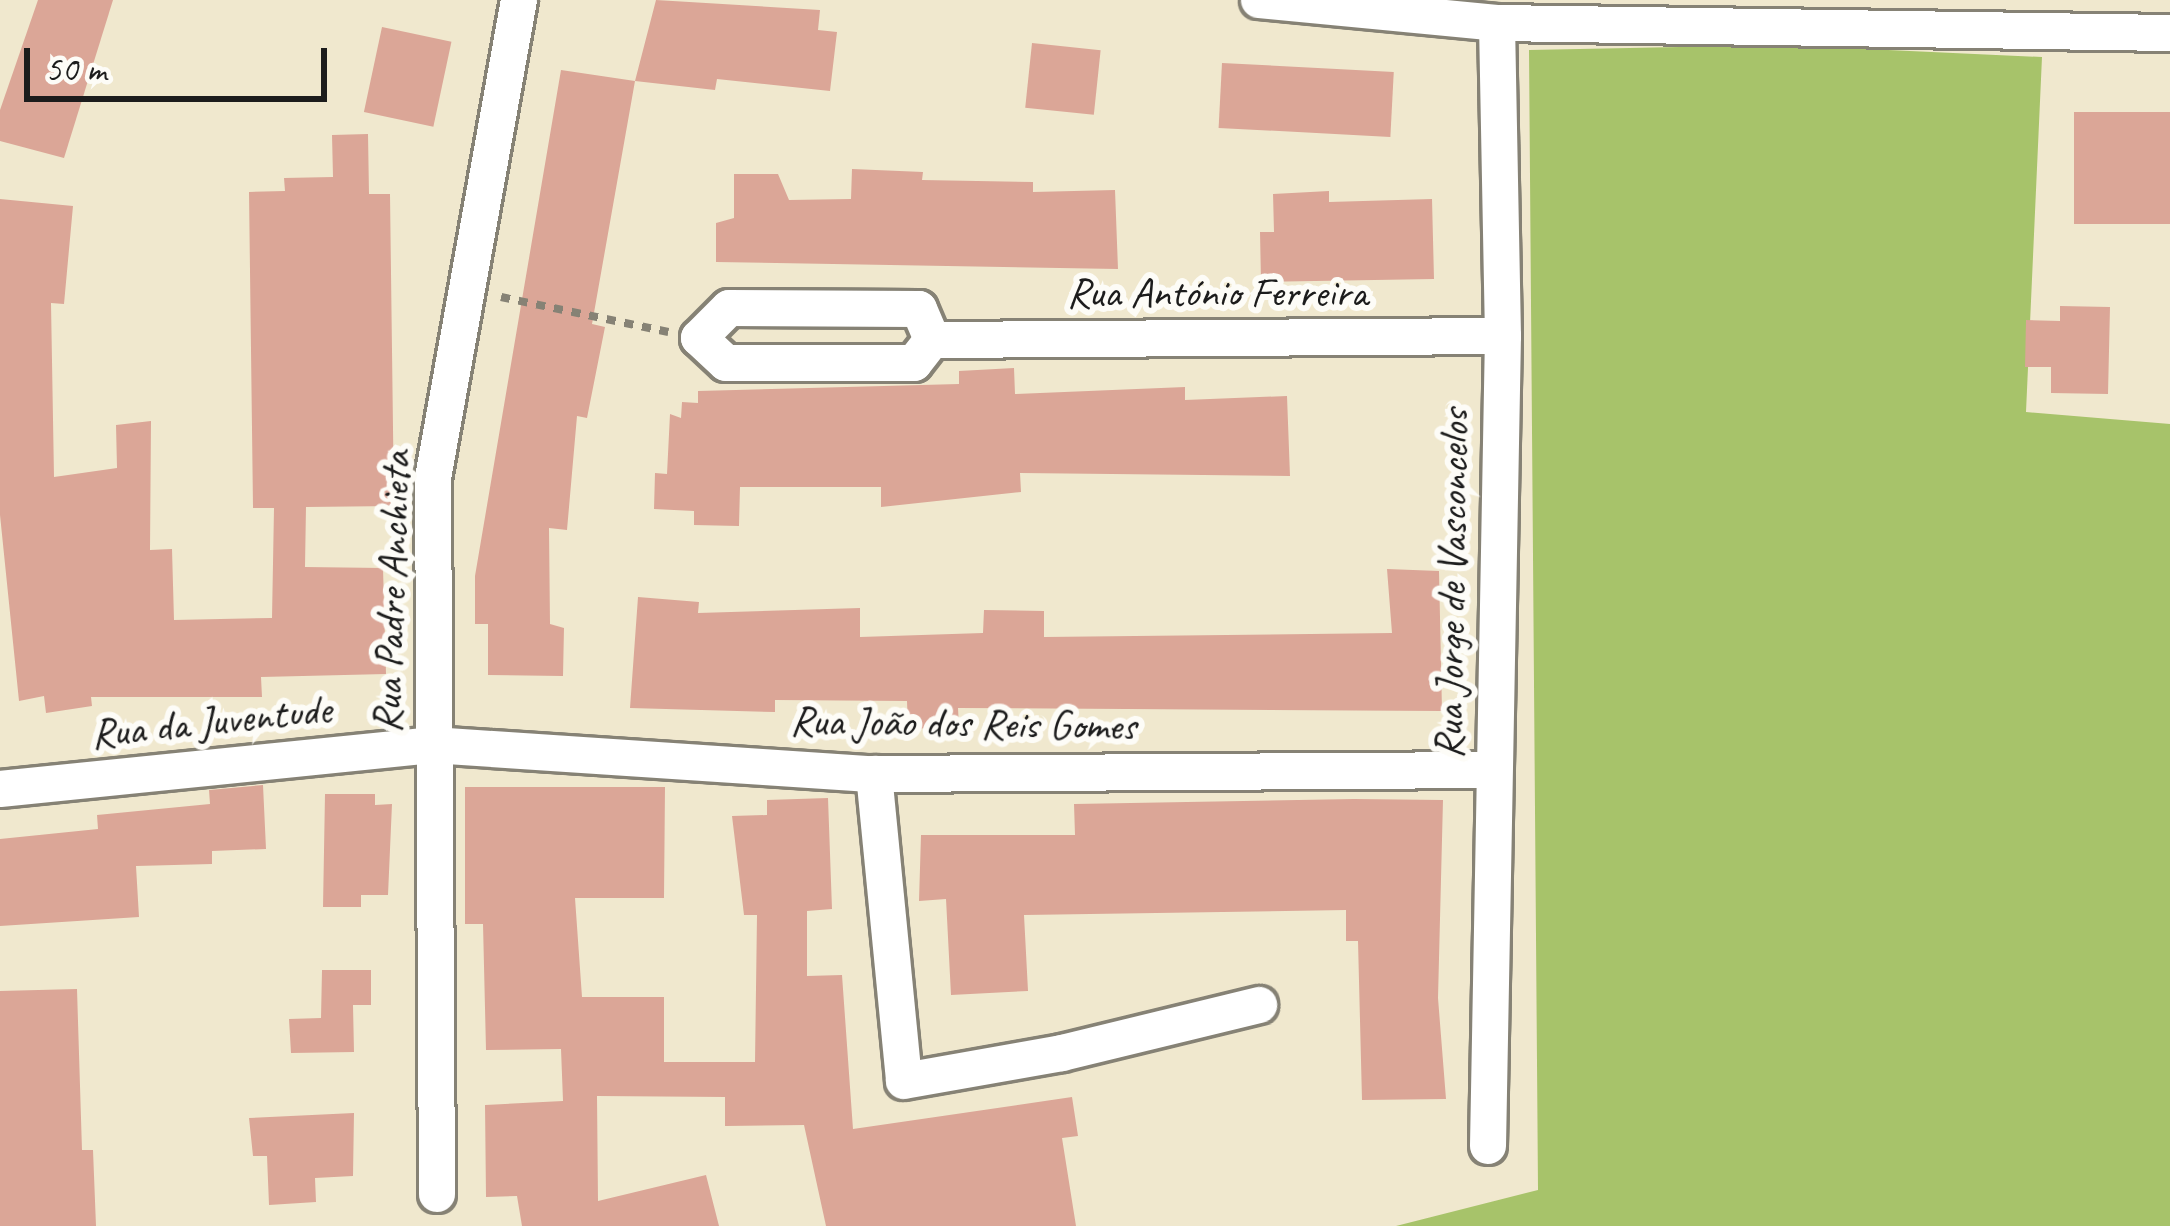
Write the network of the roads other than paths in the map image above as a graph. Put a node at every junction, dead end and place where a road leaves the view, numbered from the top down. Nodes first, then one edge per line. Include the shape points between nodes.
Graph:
1 (519, 0) edge
2 (1259, 0) edge
3 (1497, 23) junction
4 (2170, 33) edge
5 (1502, 336) junction
6 (932, 340) junction
7 (432, 745) junction
8 (1493, 770) junction
9 (874, 774) junction
10 (0, 789) edge
11 (1259, 1005) dead end
12 (1488, 1146) dead end
13 (437, 1194) dead end

1 - 7 street, Rua Padre Anchieta via 433,478
2 - 3 street
3 - 4 street
3 - 5 street, Rua Jorge de Vasconcelos
5 - 6 street, Rua António Ferreira
5 - 8 street, Rua Jorge de Vasconcelos
6 - 6 street, Rua António Ferreira via 914,363 726,363 699,338 729,308 919,309
7 - 9 street, Rua João dos Reis Gomes
7 - 10 street, Rua da Juventude
7 - 13 street, Rua Padre Anchieta
8 - 9 street, Rua João dos Reis Gomes
8 - 12 street, Rua Jorge de Vasconcelos
9 - 11 street via 904,1081

